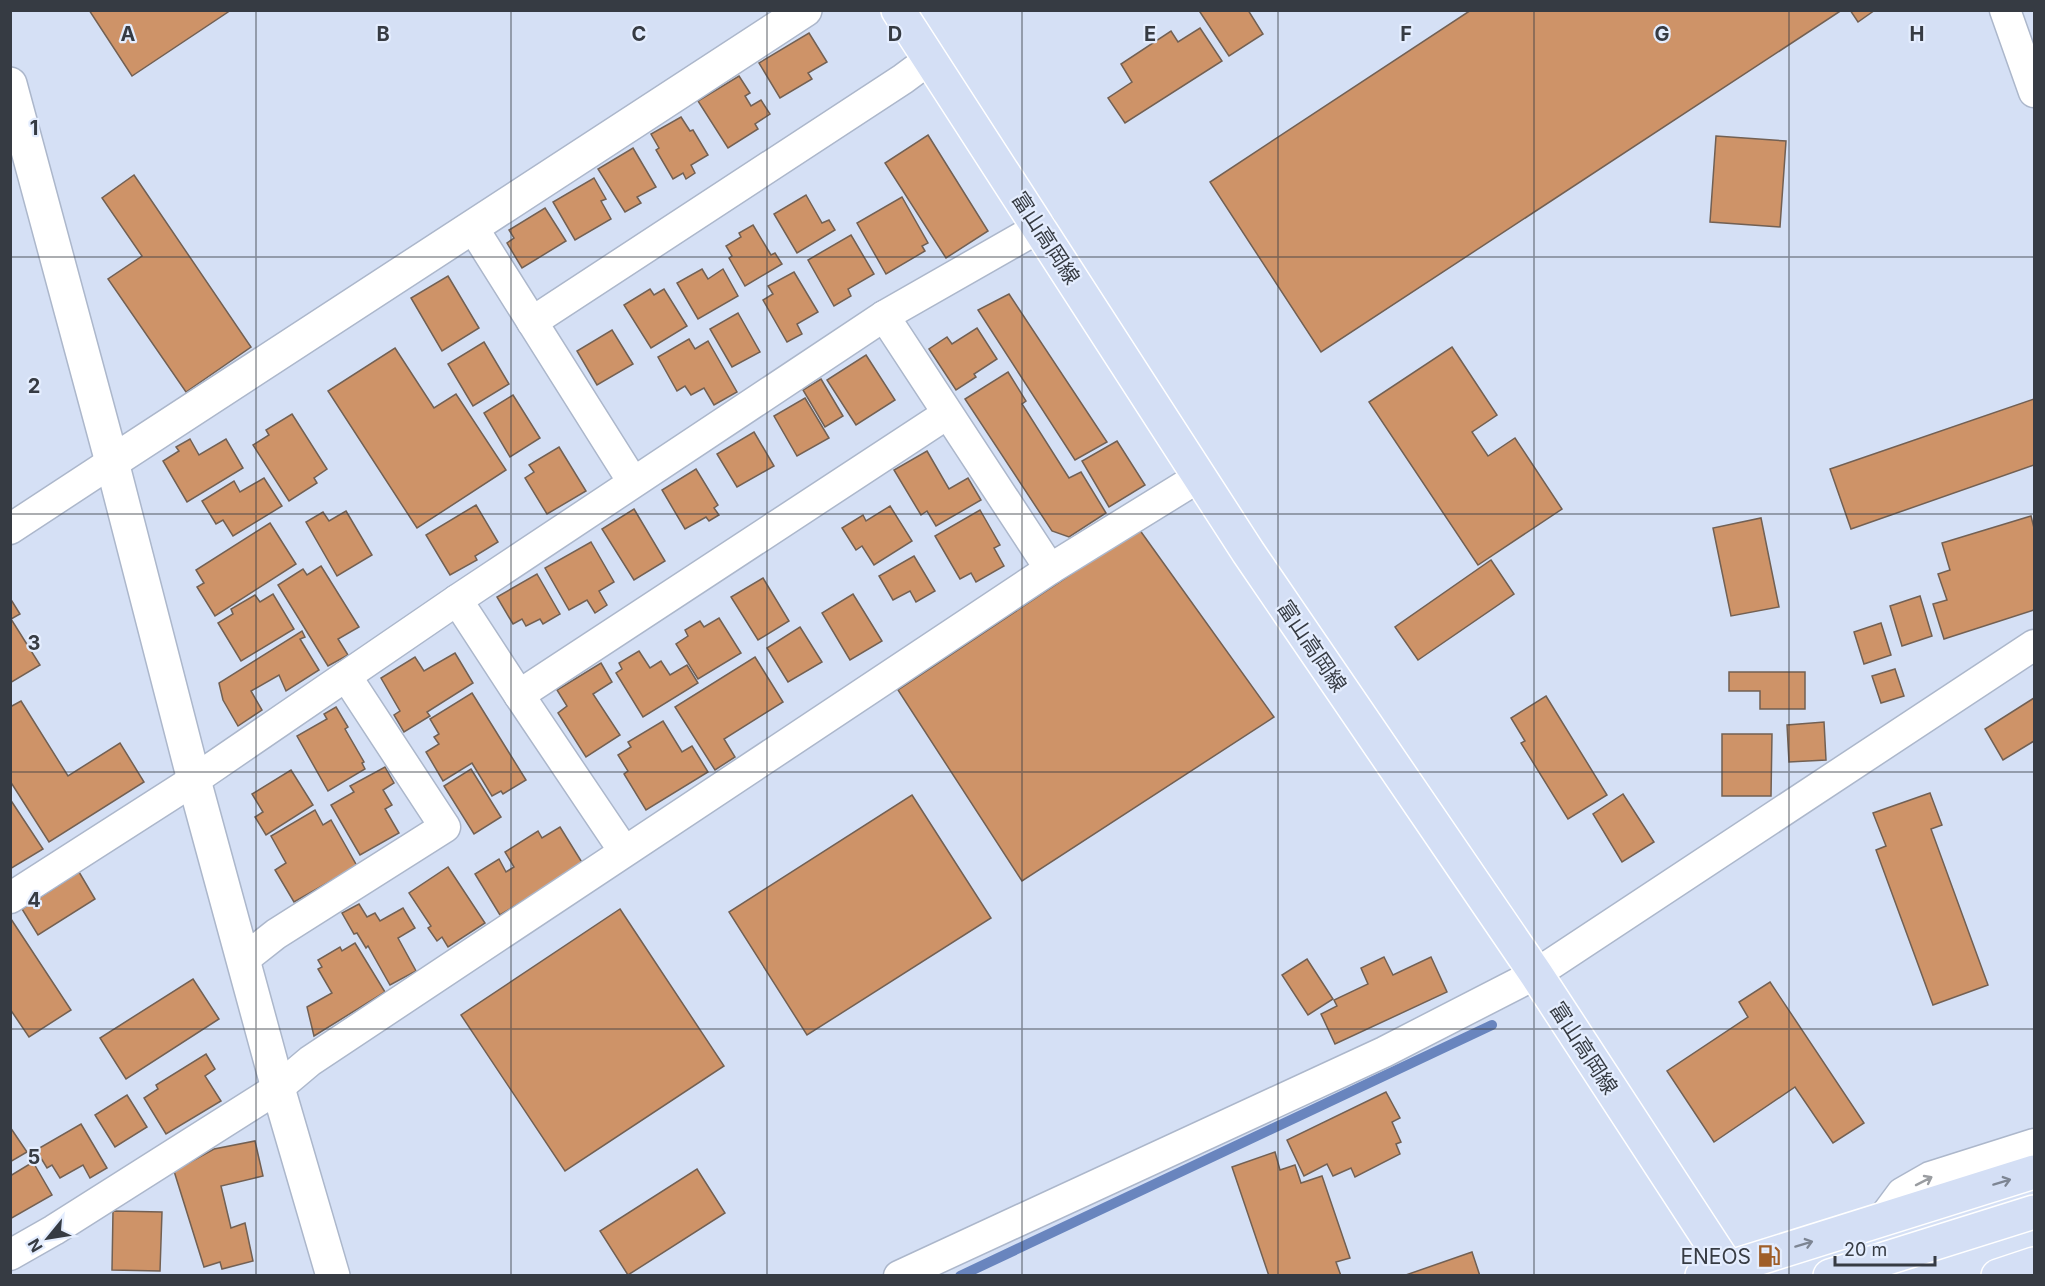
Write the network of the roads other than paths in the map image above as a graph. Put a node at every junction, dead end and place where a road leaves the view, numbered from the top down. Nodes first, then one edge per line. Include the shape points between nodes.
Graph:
1 (805, 10) edge
2 (898, 10) edge
3 (2005, 10) edge
4 (930, 59) junction
5 (10, 84) edge
6 (2034, 92) edge
7 (19, 159) edge
8 (1040, 227) junction
9 (473, 228) junction
10 (884, 315) junction
11 (532, 322) junction
12 (947, 414) junction
13 (112, 462) junction
14 (1199, 477) junction
15 (633, 482) junction
16 (10, 529) edge
17 (1050, 569) junction
18 (457, 600) junction
19 (2034, 645) edge
20 (346, 676) junction
21 (519, 695) junction
22 (194, 780) junction
23 (624, 851) junction
24 (10, 898) edge
25 (243, 960) junction
26 (1536, 974) junction
27 (278, 1088) junction
28 (2034, 1144) edge
29 (2034, 1172) edge
30 (2034, 1212) edge
31 (1882, 1220) junction
32 (10, 1255) edge
33 (2034, 1264) edge
34 (913, 1272) edge
35 (1721, 1273) edge
36 (333, 1275) edge
37 (1830, 1275) edge
38 (1998, 1275) edge

1 - 9 street
2 - 4 main road, 富山高岡線
3 - 6 street
4 - 8 main road, 富山高岡線
4 - 11 street
5 - 7 street
7 - 13 street
8 - 10 street
8 - 14 main road, 富山高岡線
9 - 11 street
9 - 13 street
10 - 12 street
10 - 15 street
11 - 15 street
12 - 17 street
12 - 21 street
13 - 16 street
13 - 22 street
14 - 17 street
14 - 26 main road, 富山高岡線
15 - 18 street
17 - 23 street
18 - 20 street
18 - 21 street
19 - 26 street
20 - 22 street
20 - 25 street via 445,827 276,934
21 - 23 street
22 - 24 street
22 - 25 street
23 - 27 street via 310,1061
25 - 27 street
26 - 34 street via 1383,1052
26 - 35 main road, 富山高岡線
27 - 32 street
27 - 36 street
31 -> 28 street via 1902,1193 1930,1177
31 -> 29 main road
30 - 37 main road
35 -> 31 main road
33 - 38 main road

